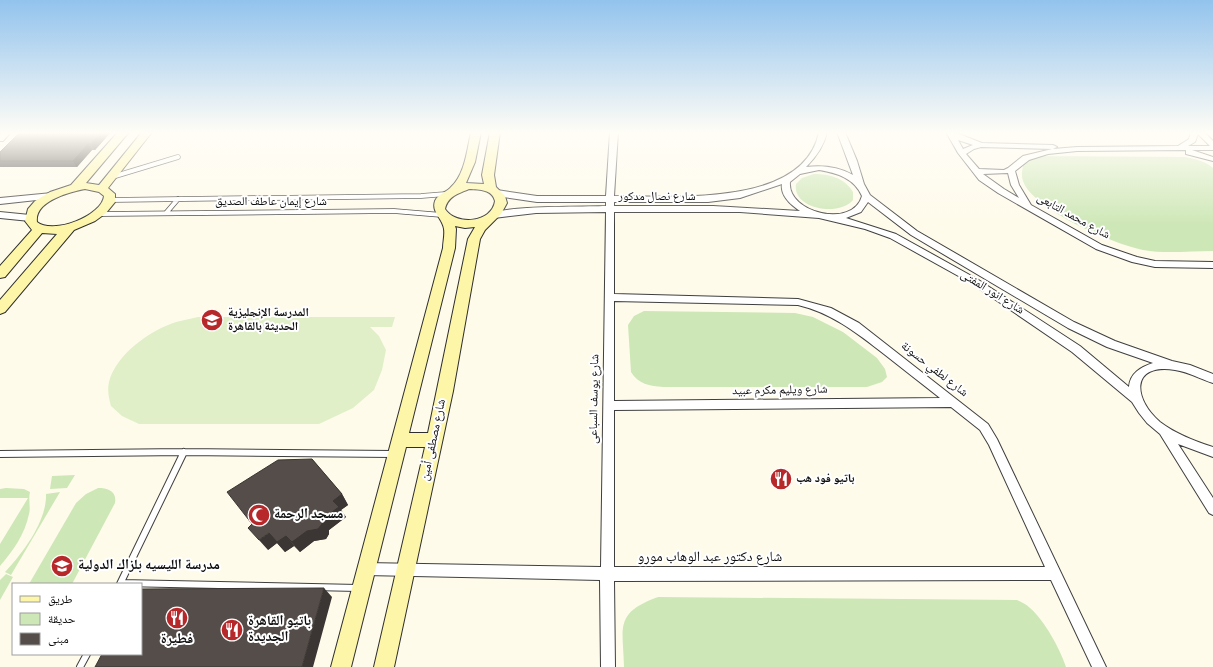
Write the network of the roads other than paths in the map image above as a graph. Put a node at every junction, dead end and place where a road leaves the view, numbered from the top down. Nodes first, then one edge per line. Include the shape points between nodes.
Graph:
1 (97, 163) edge
2 (121, 163) edge
3 (158, 163) edge
4 (470, 163) edge
5 (490, 163) edge
6 (612, 163) edge
7 (806, 163) edge
8 (854, 163) edge
9 (969, 163) edge
10 (1020, 163) edge
11 (1011, 170) junction
12 (975, 171) junction
13 (798, 172) junction
14 (109, 178) junction
15 (787, 180) junction
16 (860, 184) junction
17 (75, 188) junction
18 (102, 188) junction
19 (451, 191) junction
20 (494, 191) junction
21 (52, 196) junction
22 (866, 196) junction
23 (178, 199) junction
24 (110, 200) junction
25 (0, 201) edge
26 (610, 204) junction
27 (1028, 206) junction
28 (166, 213) junction
29 (100, 214) junction
30 (0, 215) edge
31 (819, 215) junction
32 (492, 216) junction
33 (832, 216) junction
34 (444, 217) junction
35 (30, 218) junction
36 (69, 228) junction
37 (39, 229) junction
38 (1213, 265) edge
39 (0, 274) edge
40 (609, 297) junction
41 (0, 309) edge
42 (1171, 365) junction
43 (1196, 371) junction
44 (1213, 372) edge
45 (1213, 379) edge
46 (1136, 398) junction
47 (952, 402) junction
48 (608, 406) junction
49 (1164, 431) junction
50 (433, 440) junction
51 (398, 447) junction
52 (184, 452) junction
53 (1213, 452) edge
54 (0, 454) edge
55 (1213, 509) edge
56 (365, 569) junction
57 (406, 570) junction
58 (1055, 573) junction
59 (607, 574) junction
60 (121, 583) edge
61 (142, 584) edge
62 (361, 588) junction
63 (86, 655) edge
64 (80, 667) edge
65 (340, 667) edge
66 (384, 667) edge
67 (608, 667) edge
68 (1099, 667) edge

1 - 17 street
2 - 14 street
3 - 14 lane
4 - 19 street via 462,182
5 - 20 street via 488,174
6 - 26 street, شارع يوسف السباعى
7 - 13 street
8 - 16 street
9 - 12 street, شارع محمد التابعى
10 - 11 street
11 - 12 street via 996,173
11 - 27 street via 1015,185
12 - 27 street, شارع محمد التابعى via 1001,192
13 - 15 street
13 - 16 street via 819,168 830,169 842,172
14 - 18 street
15 - 26 street, شارع نصال مدكور via 757,191 723,198
15 - 31 street via 786,193 791,200 808,212
16 - 22 street
17 - 18 street
17 - 21 street
18 - 24 street via 107,191
19 - 20 street via 468,186 480,186
19 - 23 lane, شارع إيمان عاطف الصديق via 421,196
19 - 34 street via 440,201 439,208
20 - 26 street, شارع نصال مدكور via 537,198
20 - 32 street via 501,204
21 - 25 street
21 - 35 street via 36,207
22 - 33 street via 858,211
22 - 42 street, شارع انور المفتى via 914,233 1071,325 1111,344
23 - 24 lane, شارع إيمان عاطف الصديق
23 - 28 lane
24 - 29 street
26 - 31 street, شارع نصال مدكور
26 - 32 street, شارع نصال مدكور via 529,210
26 - 40 street, شارع يوسف السباعى
27 - 38 street, شارع محمد التابعى via 1099,247 1117,254 1156,264
28 - 29 lane, شارع إيمان عاطف الصديق
28 - 34 lane, شارع إيمان عاطف الصديق via 394,211
29 - 36 street
30 - 35 street
31 - 33 street
32 - 34 street via 468,224 456,223
32 - 50 street, شارع مصطفى أمين via 480,228 474,239
33 - 46 street, شارع انور المفتى via 893,236 974,281 1076,349
34 - 51 street via 450,229 449,248
35 - 37 street via 32,225
36 - 37 street via 52,231
36 - 41 street
37 - 39 street
40 - 47 street, شارع لطفي حسونة via 779,300 817,306 835,313 855,326
40 - 48 street, شارع يوسف السباعى
42 - 43 street
42 - 46 street via 1152,366 1140,373 1134,384
43 - 44 street
43 - 45 street
46 - 49 street, شارع انور المفتى via 1147,415
47 - 48 street, شارع ويليم مكرم عبيد
47 - 58 street, شارع لطفي حسونة via 984,427
48 - 59 street, شارع يوسف السباعى
49 - 53 street via 1189,445
49 - 55 street
50 - 51 street
50 - 57 street, شارع مصطفى أمين
51 - 52 lane
51 - 56 street
52 - 54 lane
52 - 60 lane
56 - 57 street, شارع دكتور عبد الوهاب مورو
56 - 62 street
57 - 59 street, شارع دكتور عبد الوهاب مورو
57 - 66 street, شارع مصطفى أمين
58 - 59 street, شارع دكتور عبد الوهاب مورو
58 - 68 street, شارع لطفي حسونة
59 - 67 street, شارع يوسف السباعى
61 - 62 lane
62 - 65 street
63 - 64 lane

